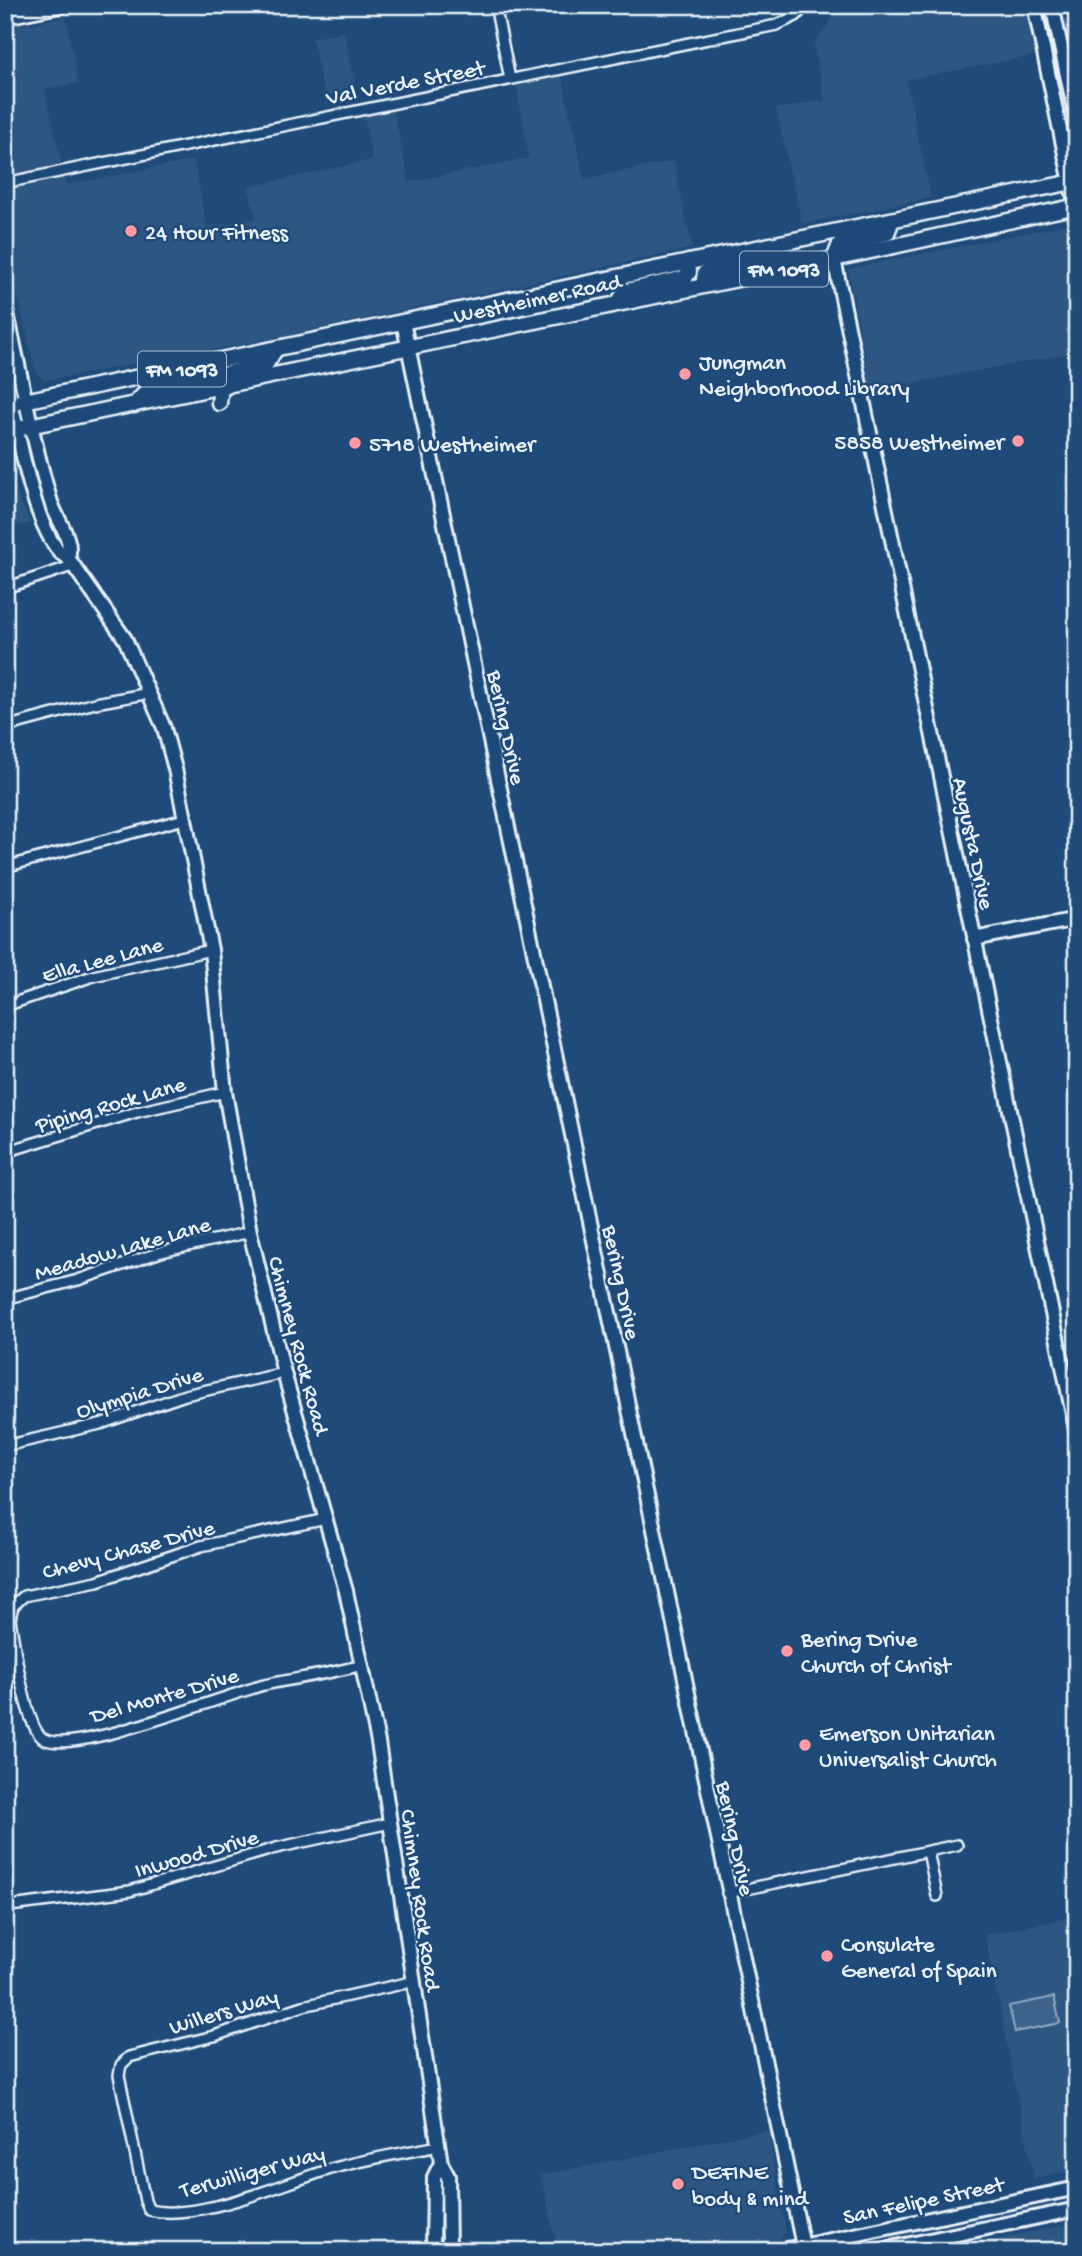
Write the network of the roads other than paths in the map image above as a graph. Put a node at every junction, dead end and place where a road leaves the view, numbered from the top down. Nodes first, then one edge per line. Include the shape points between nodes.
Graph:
1 (64, 5) edge
2 (495, 5) edge
3 (806, 5) edge
4 (1052, 5) edge
5 (1035, 7) edge
6 (5, 17) edge
7 (510, 79) junction
8 (1077, 122) edge
9 (1074, 182) edge
10 (5, 183) edge
11 (1076, 208) edge
12 (892, 220) junction
13 (760, 248) junction
14 (834, 259) junction
15 (688, 262) junction
16 (703, 285) junction
17 (618, 303) junction
18 (5, 305) edge
19 (403, 322) junction
20 (409, 348) junction
21 (275, 350) junction
22 (208, 363) junction
23 (5, 370) edge
24 (224, 387) junction
25 (15, 403) edge
26 (219, 403) dead end
27 (134, 405) junction
28 (33, 425) junction
29 (11, 429) edge
30 (51, 503) junction
31 (37, 507) junction
32 (70, 562) junction
33 (5, 588) edge
34 (150, 693) junction
35 (5, 727) edge
36 (184, 818) junction
37 (5, 867) edge
38 (1077, 919) edge
39 (974, 939) junction
40 (211, 950) junction
41 (5, 1006) edge
42 (225, 1092) junction
43 (5, 1152) edge
44 (250, 1232) junction
45 (5, 1299) edge
46 (284, 1373) junction
47 (1077, 1434) edge
48 (5, 1446) edge
49 (326, 1520) junction
50 (362, 1665) junction
51 (21, 1676) joint
52 (390, 1823) junction
53 (957, 1845) dead end
54 (928, 1851) junction
55 (727, 1893) junction
56 (937, 1896) dead end
57 (10, 1906) dead end
58 (411, 1982) junction
59 (131, 2137) joint
60 (439, 2146) junction
61 (440, 2163) junction
62 (1077, 2188) edge
63 (1043, 2195) junction
64 (1077, 2209) edge
65 (1047, 2216) junction
66 (803, 2248) edge
67 (433, 2251) edge
68 (449, 2251) edge
69 (778, 2251) edge
70 (877, 2251) edge

1 - 6 street
2 - 7 street
3 - 7 street, Val Verde Street via 777,26
4 - 5 street
4 - 8 street
5 - 9 street
7 - 10 street, Val Verde Street
9 - 11 street
9 - 12 main road, Westheimer Road / FM 1093
11 - 14 main road, Westheimer Road / FM 1093
12 - 13 main road, Westheimer Road / FM 1093
12 - 14 main road via 887,233 840,244
13 - 15 main road, Westheimer Road / FM 1093
13 - 16 main road via 748,263 705,273
14 - 16 main road, Westheimer Road / FM 1093
14 - 39 street, Augusta Drive
15 - 17 main road via 685,278 626,291
15 - 19 main road, Westheimer Road / FM 1093
16 - 17 main road, Westheimer Road / FM 1093
17 - 20 main road, Westheimer Road / FM 1093
18 - 25 street, Chimney Rock Road
19 - 20 street, Bering Drive
19 - 21 main road, Westheimer Road / FM 1093
20 - 24 main road, Westheimer Road / FM 1093
20 - 55 street, Bering Drive
21 - 22 main road, Westheimer Road / FM 1093
21 - 24 main road via 266,364 228,373
22 - 25 main road, Westheimer Road / FM 1093
22 - 27 main road via 205,378 149,389
23 - 25 street, Chimney Rock Road
24 - 26 main road
24 - 27 main road, Westheimer Road / FM 1093
25 - 28 street, Chimney Rock Road
25 - 29 street, Chimney Rock Road
27 - 28 main road, Westheimer Road / FM 1093
28 - 29 main road, Westheimer Road / FM 1093
28 - 30 street, Chimney Rock Road
29 - 31 street, Chimney Rock Road
30 - 31 street
30 - 32 street, Chimney Rock Road via 71,548
31 - 32 street, Chimney Rock Road via 58,554
32 - 33 street
32 - 34 street, Chimney Rock Road via 125,639
34 - 35 street
34 - 36 street, Chimney Rock Road via 175,769
36 - 37 street
36 - 40 street, Chimney Rock Road
38 - 39 street
39 - 47 street, Augusta Drive
40 - 41 street, Ella Lee Lane via 93,976
40 - 42 street, Chimney Rock Road
42 - 43 street, Piping Rock Lane via 137,1112
42 - 44 street, Chimney Rock Road
44 - 45 street, Meadow Lake Lane via 161,1252
44 - 46 street, Chimney Rock Road
46 - 48 street, Olympia Drive via 185,1395 100,1424
46 - 49 street, Chimney Rock Road
49 - 50 street, Chimney Rock Road
49 - 51 street, Chevy Chase Drive via 201,1546 97,1581 24,1596 13,1606 10,1619
50 - 51 street, Del Monte Drive via 254,1688 116,1732 55,1743 34,1729
50 - 52 street, Chimney Rock Road
52 - 57 street, Inwood Drive via 276,1848 130,1891
52 - 58 street, Chimney Rock Road
53 - 54 street
54 - 55 street
54 - 56 street
55 - 66 street, Bering Drive
58 - 59 street, Willers Way via 303,2006 214,2036 129,2057 119,2075
58 - 60 street, Chimney Rock Road
59 - 60 street, Terwilliger Way via 145,2201 149,2210 161,2213 226,2202 335,2168
60 - 61 street, Chimney Rock Road
61 - 67 street, Chimney Rock Road via 434,2177
61 - 68 street, Chimney Rock Road via 448,2176
62 - 63 street, San Felipe Street
63 - 65 street
63 - 66 street, San Felipe Street
64 - 65 street, San Felipe Street
65 - 70 street, San Felipe Street
66 - 69 street, San Felipe Street

